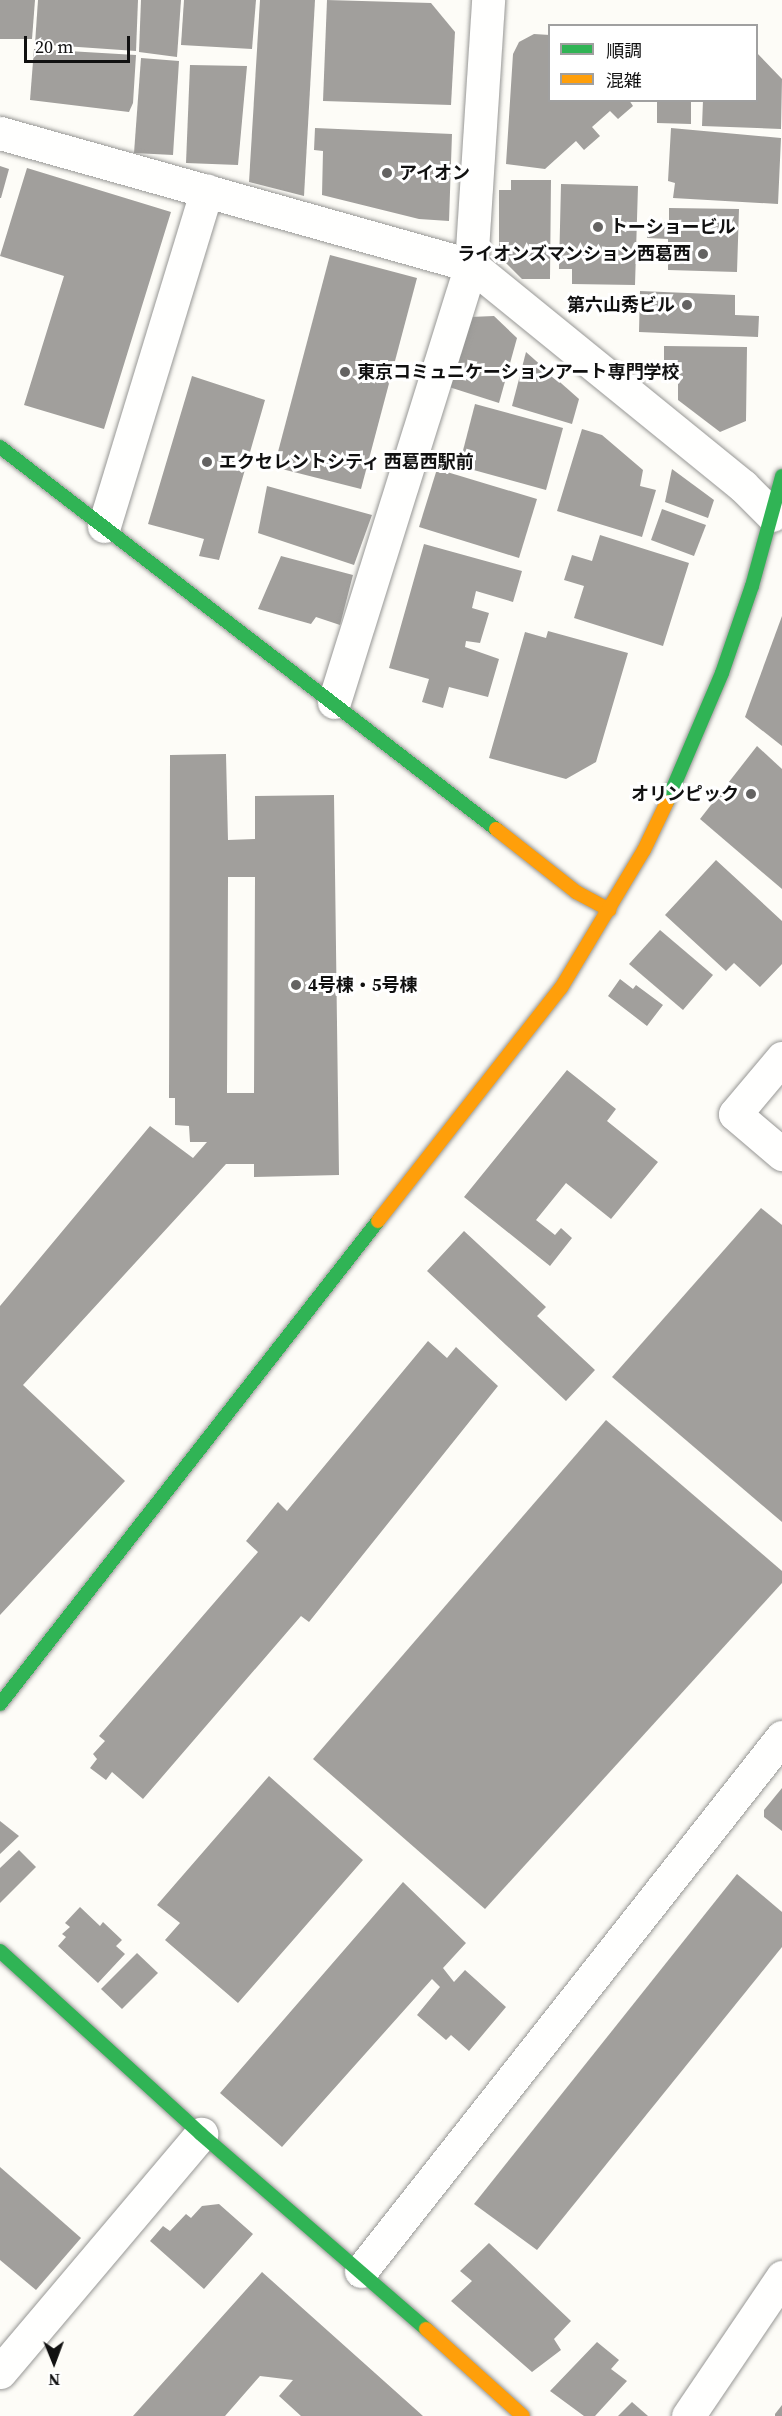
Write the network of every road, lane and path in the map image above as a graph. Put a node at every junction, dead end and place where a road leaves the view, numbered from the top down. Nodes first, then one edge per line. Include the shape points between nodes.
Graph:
1 (488, 0) edge
2 (0, 133) edge
3 (207, 190) junction
4 (471, 264) junction
5 (0, 447) edge
6 (782, 476) edge
7 (777, 520) edge
8 (104, 526) junction
9 (334, 702) junction
10 (610, 910) junction
11 (782, 1058) edge
12 (782, 1154) edge
13 (0, 1704) edge
14 (782, 1737) edge
15 (0, 1951) edge
16 (201, 2134) junction
17 (361, 2271) junction
18 (782, 2277) edge
19 (0, 2372) edge
20 (523, 2416) edge
21 (688, 2416) edge

1 - 4 street
2 - 3 street
3 - 4 street
3 - 8 street
4 - 7 street via 743,486
4 - 9 street
5 - 8 street
6 - 7 street
7 - 10 street via 682,770
8 - 9 street
9 - 10 street via 576,892
10 - 13 street via 561,988 510,1057
11 - 12 street via 735,1114
14 - 17 street
15 - 16 street
16 - 17 street
16 - 19 street
17 - 20 street
18 - 21 street

